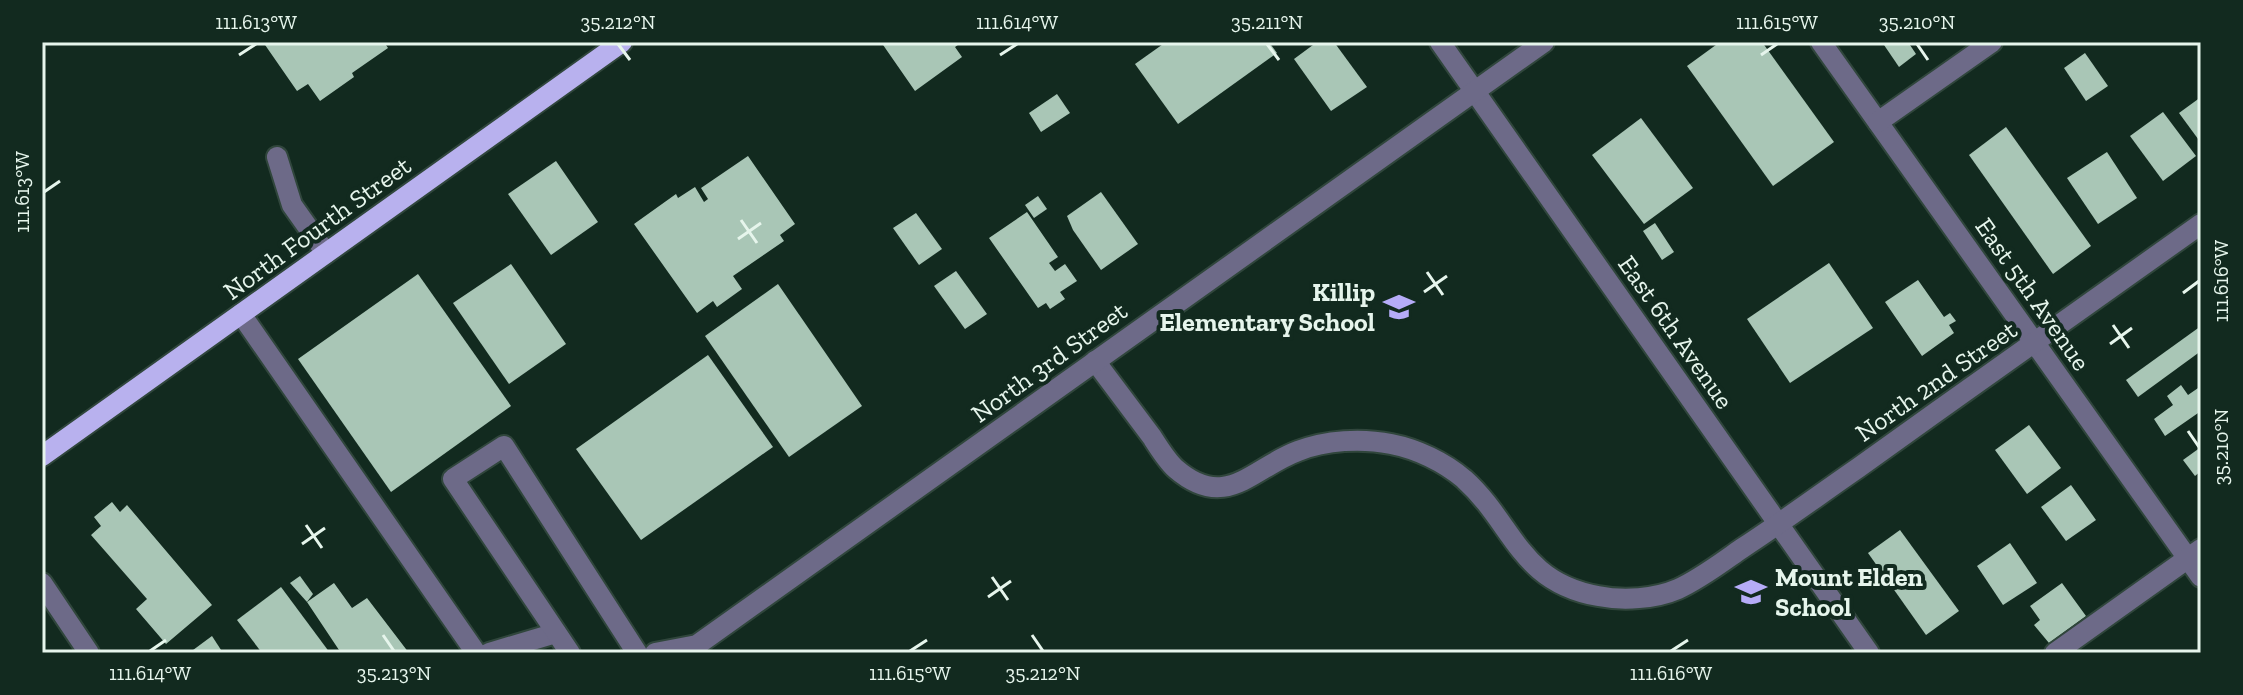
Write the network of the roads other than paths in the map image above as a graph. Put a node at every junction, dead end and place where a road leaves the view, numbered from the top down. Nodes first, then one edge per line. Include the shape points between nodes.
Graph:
1 (622, 42) edge
2 (1440, 42) edge
3 (1544, 42) edge
4 (1821, 42) edge
5 (1992, 42) edge
6 (1475, 90) junction
7 (1878, 122) junction
8 (277, 157) dead end
9 (2201, 224) edge
10 (326, 253) junction
11 (241, 314) junction
12 (2035, 342) junction
13 (1095, 361) junction
14 (42, 456) edge
15 (1779, 524) junction
16 (2194, 554) edge
17 (2201, 577) edge
18 (42, 583) edge
19 (556, 633) junction
20 (89, 653) edge
21 (476, 653) edge
22 (489, 653) edge
23 (570, 653) edge
24 (637, 653) edge
25 (655, 653) edge
26 (1869, 653) edge
27 (2055, 653) edge

1 - 10 main road, North Fourth Street
2 - 6 street, East 6th Avenue
3 - 6 street, North 3rd Street
4 - 7 street, East 5th Avenue
5 - 7 street
6 - 13 street, North 3rd Street
6 - 15 street, East 6th Avenue
7 - 12 street, East 5th Avenue
8 - 10 street via 292,205
9 - 12 street, North 2nd Street
10 - 11 main road, North Fourth Street
11 - 14 main road, North Fourth Street
11 - 21 street
12 - 15 street, North 2nd Street
12 - 16 street, East 5th Avenue
13 - 15 street, North 2nd Street via 1174,468 1196,484 1237,485 1274,461 1339,441 1393,444 1421,453 1464,480 1523,556 1543,573 1598,596 1653,597 1678,589
13 - 25 street, North 3rd Street via 697,645
15 - 26 street, East 6th Avenue
16 - 17 street, East 5th Avenue
16 - 27 street
18 - 20 street
19 - 22 street
19 - 23 street
19 - 24 street via 453,479 504,446

